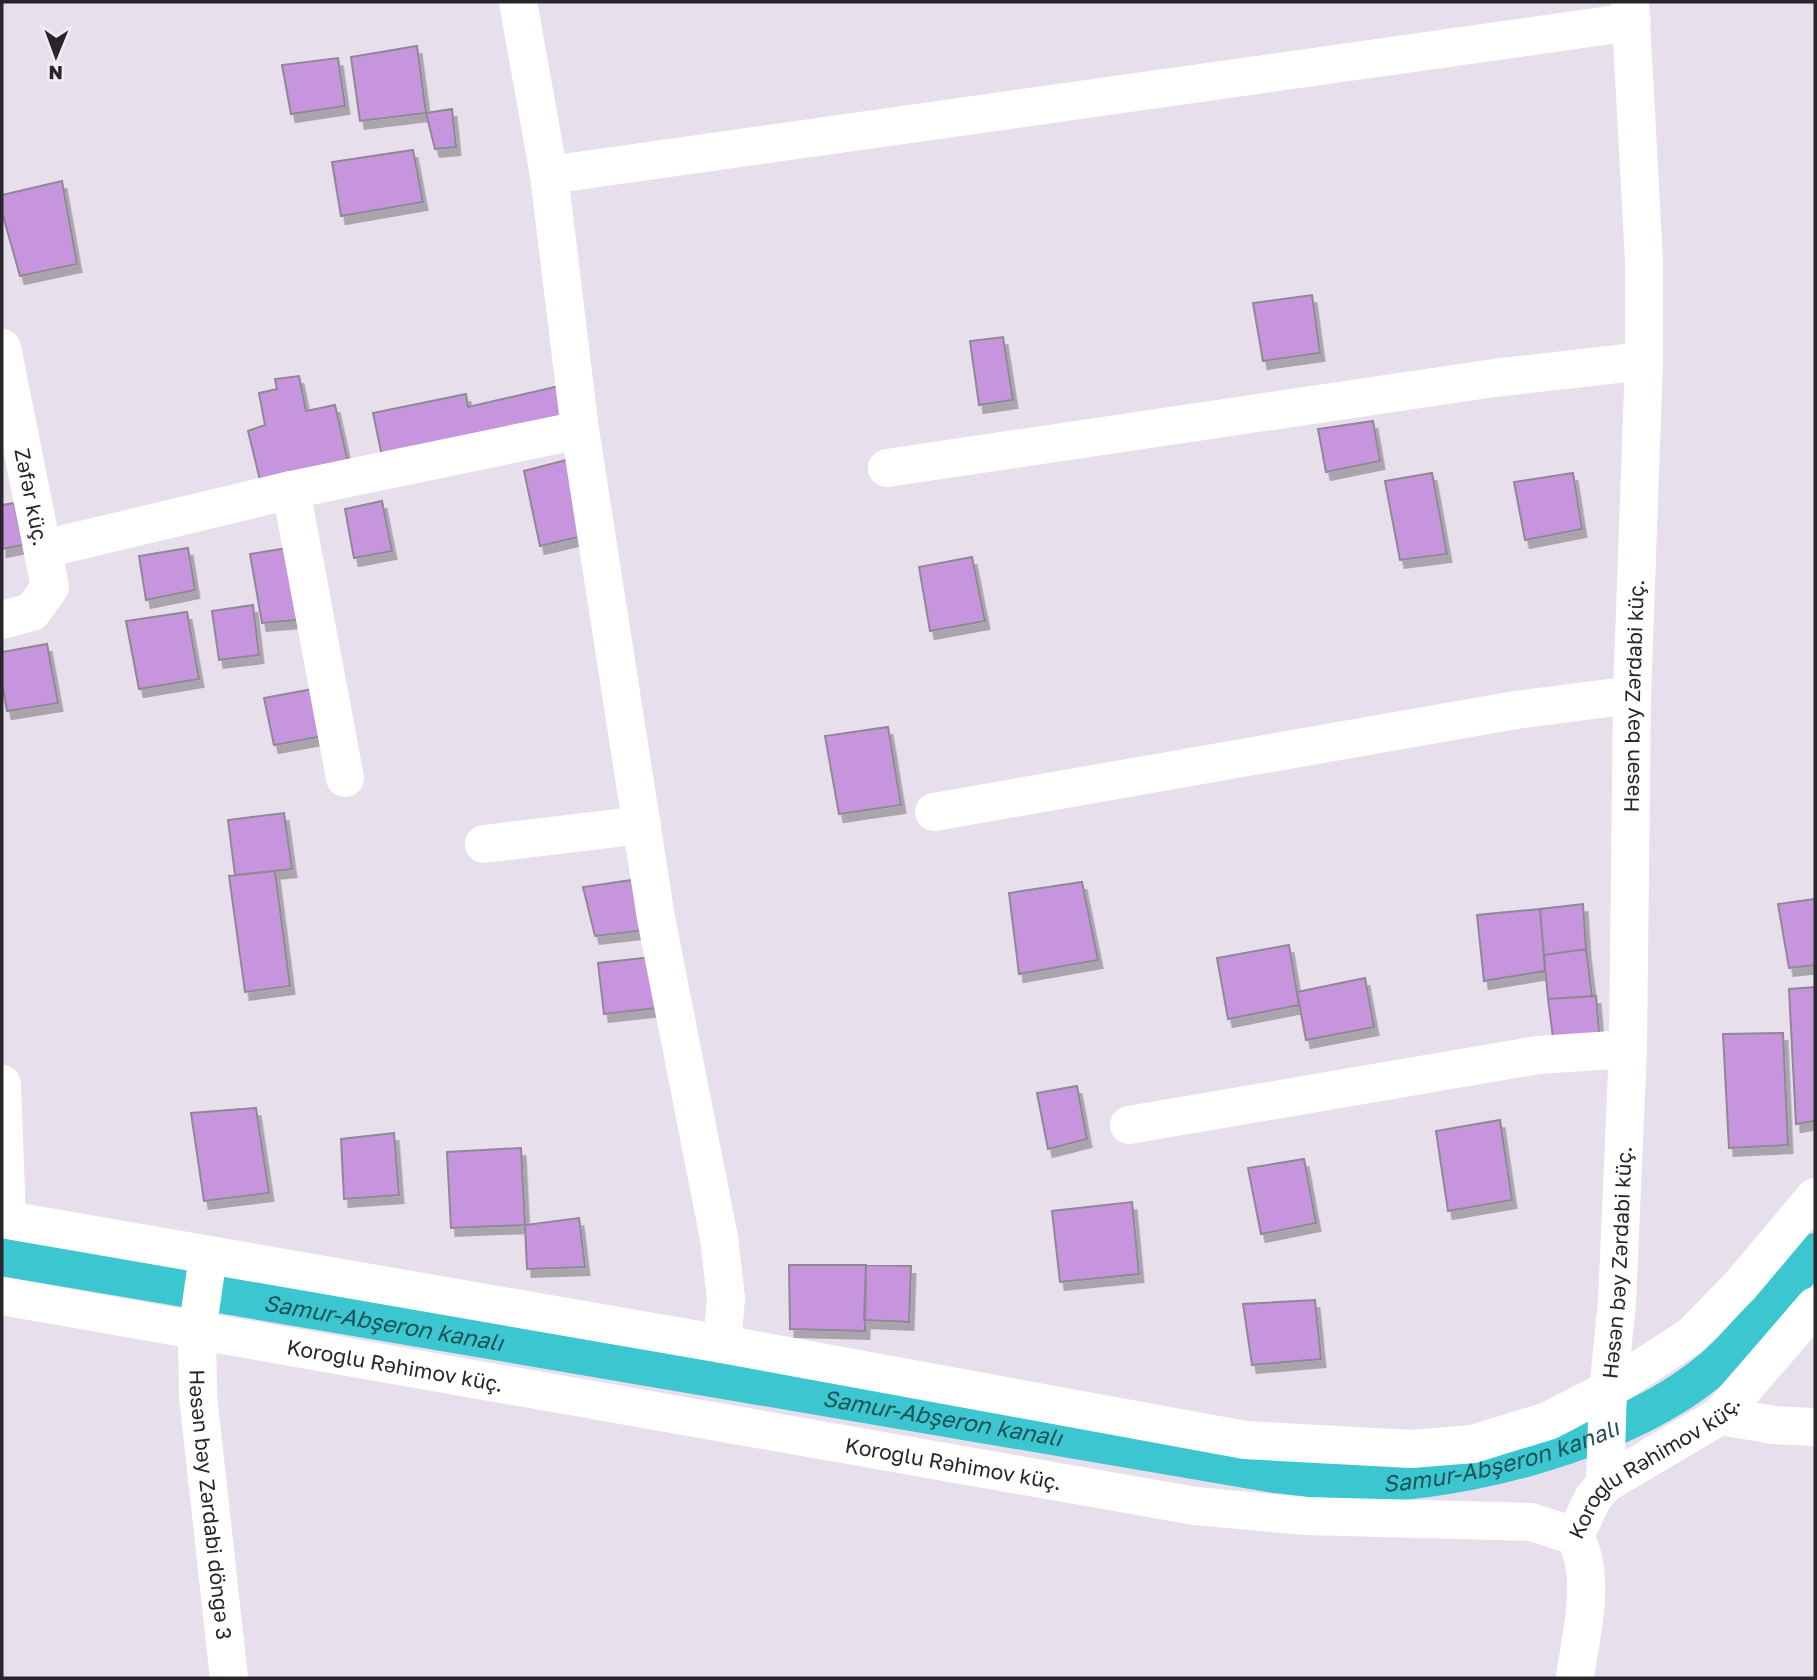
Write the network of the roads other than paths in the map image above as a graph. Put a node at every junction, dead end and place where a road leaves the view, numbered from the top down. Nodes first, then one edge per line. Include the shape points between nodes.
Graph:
1 (518, 2) edge
2 (1631, 12) edge
3 (549, 175) junction
4 (2, 348) edge
5 (1644, 361) junction
6 (580, 430) junction
7 (887, 468) dead end
8 (291, 490) junction
9 (44, 549) junction
10 (2, 620) edge
11 (1632, 695) junction
12 (345, 778) dead end
13 (934, 812) dead end
14 (642, 825) junction
15 (484, 844) dead end
16 (1628, 1049) junction
17 (2, 1084) edge
18 (1129, 1125) dead end
19 (1815, 1196) edge
20 (4, 1219) edge
21 (208, 1256) junction
22 (2, 1296) edge
23 (1815, 1306) edge
24 (197, 1332) junction
25 (722, 1344) junction
26 (1608, 1390) junction
27 (1720, 1416) junction
28 (1815, 1427) edge
29 (1605, 1484) junction
30 (1575, 1536) junction
31 (229, 1678) edge
32 (1575, 1678) edge

1 - 3 street
2 - 3 street
2 - 5 street, Həsən bəy Zərdabi küç. via 1644,261
3 - 6 street
4 - 9 street, Zəfər küç.
5 - 7 street via 1494,378
5 - 11 street, Həsən bəy Zərdabi küç.
6 - 8 street
6 - 14 street
8 - 9 street
8 - 12 street
9 - 10 street, Zəfər küç. via 50,587 32,612
11 - 13 street via 1516,710
11 - 16 street, Həsən bəy Zərdabi küç.
14 - 15 street
14 - 25 street via 719,1238 726,1298
16 - 18 street via 1538,1055
16 - 26 street, Həsən bəy Zərdabi küç. via 1617,1303
17 - 20 street
19 - 26 street via 1740,1286 1691,1336
20 - 21 street
21 - 24 street, Həsən bəy Zərdabi döngə 3
21 - 25 street
22 - 24 street, Koroğlu Rəhimov küç.
23 - 27 street, Koroğlu Rəhimov küç.
24 - 30 street, Koroğlu Rəhimov küç. via 1195,1506 1305,1516 1531,1522
24 - 31 street, Həsən bəy Zərdabi döngə 3 via 198,1396
25 - 26 street via 1245,1440 1307,1446 1411,1449 1473,1444 1548,1420
26 - 29 street, Həsən bəy Zərdabi küç.
27 - 28 street
27 - 29 street, Koroğlu Rəhimov küç.
29 - 30 street, Koroğlu Rəhimov küç.
30 - 32 street via 1587,1586

